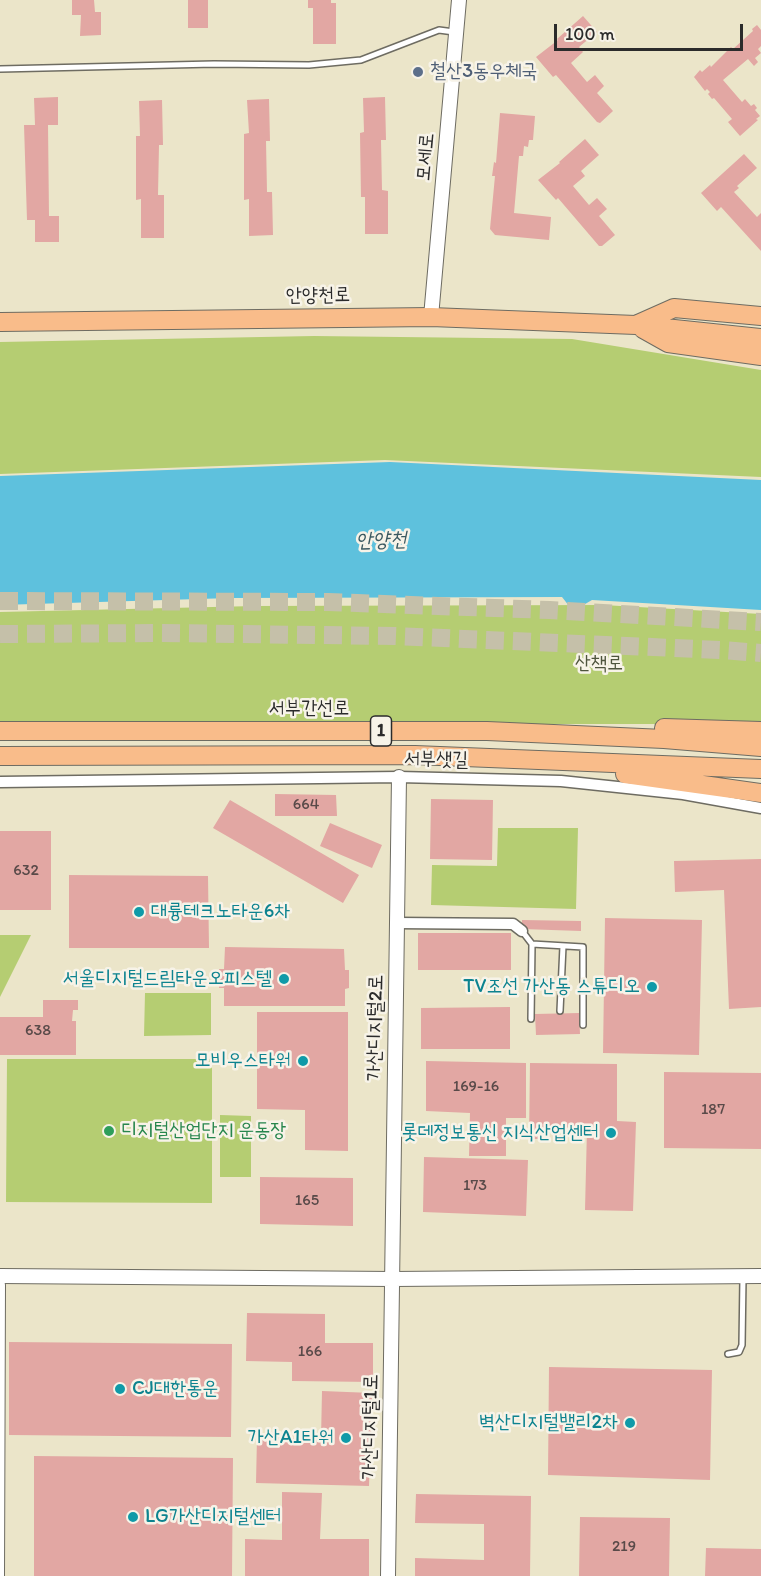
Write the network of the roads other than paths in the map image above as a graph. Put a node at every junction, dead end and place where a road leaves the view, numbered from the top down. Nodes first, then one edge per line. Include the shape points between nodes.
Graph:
1 (459, 0) edge
2 (457, 32) junction
3 (0, 69) edge
4 (761, 315) edge
5 (431, 317) junction
6 (0, 322) edge
7 (636, 325) junction
8 (761, 338) edge
9 (761, 356) edge
10 (761, 730) edge
11 (0, 731) edge
12 (487, 731) junction
13 (761, 747) edge
14 (0, 756) edge
15 (483, 757) junction
16 (761, 769) edge
17 (399, 777) junction
18 (0, 783) edge
19 (761, 793) edge
20 (761, 808) edge
21 (397, 923) junction
22 (522, 931) joint
23 (532, 944) junction
24 (562, 946) junction
25 (560, 1011) dead end
26 (531, 1019) dead end
27 (583, 1025) dead end
28 (0, 1276) edge
29 (743, 1276) junction
30 (761, 1276) edge
31 (393, 1279) junction
32 (0, 1285) edge
33 (728, 1354) dead end
34 (0, 1576) edge
35 (388, 1576) edge

1 - 2 street, 모세로
2 - 3 lane via 439,30 361,60 309,65
2 - 5 street, 모세로
4 - 7 main road via 674,309
5 - 6 main road, 안양천로
5 - 7 main road, 안양천로
7 - 8 main road, 안양천로
7 - 9 main road via 668,343
10 - 12 main road
11 - 12 main road, 서부간선로 / 1
12 - 13 main road, 서부간선로 / 1
14 - 15 main road, 1
15 - 16 main road, 1
15 - 19 main road
17 - 18 street, 서부샛길
17 - 20 street, 서부샛길 via 561,782 683,794
17 - 21 street, 가산디지털2로
21 - 22 street via 513,924
21 - 31 street, 가산디지털2로
22 - 23 lane
23 - 24 lane
23 - 26 lane
24 - 25 lane
24 - 27 lane via 583,947
28 - 31 street
29 - 30 street
29 - 31 street
29 - 33 lane via 742,1345 739,1352
31 - 35 street, 가산디지털1로
32 - 34 street

